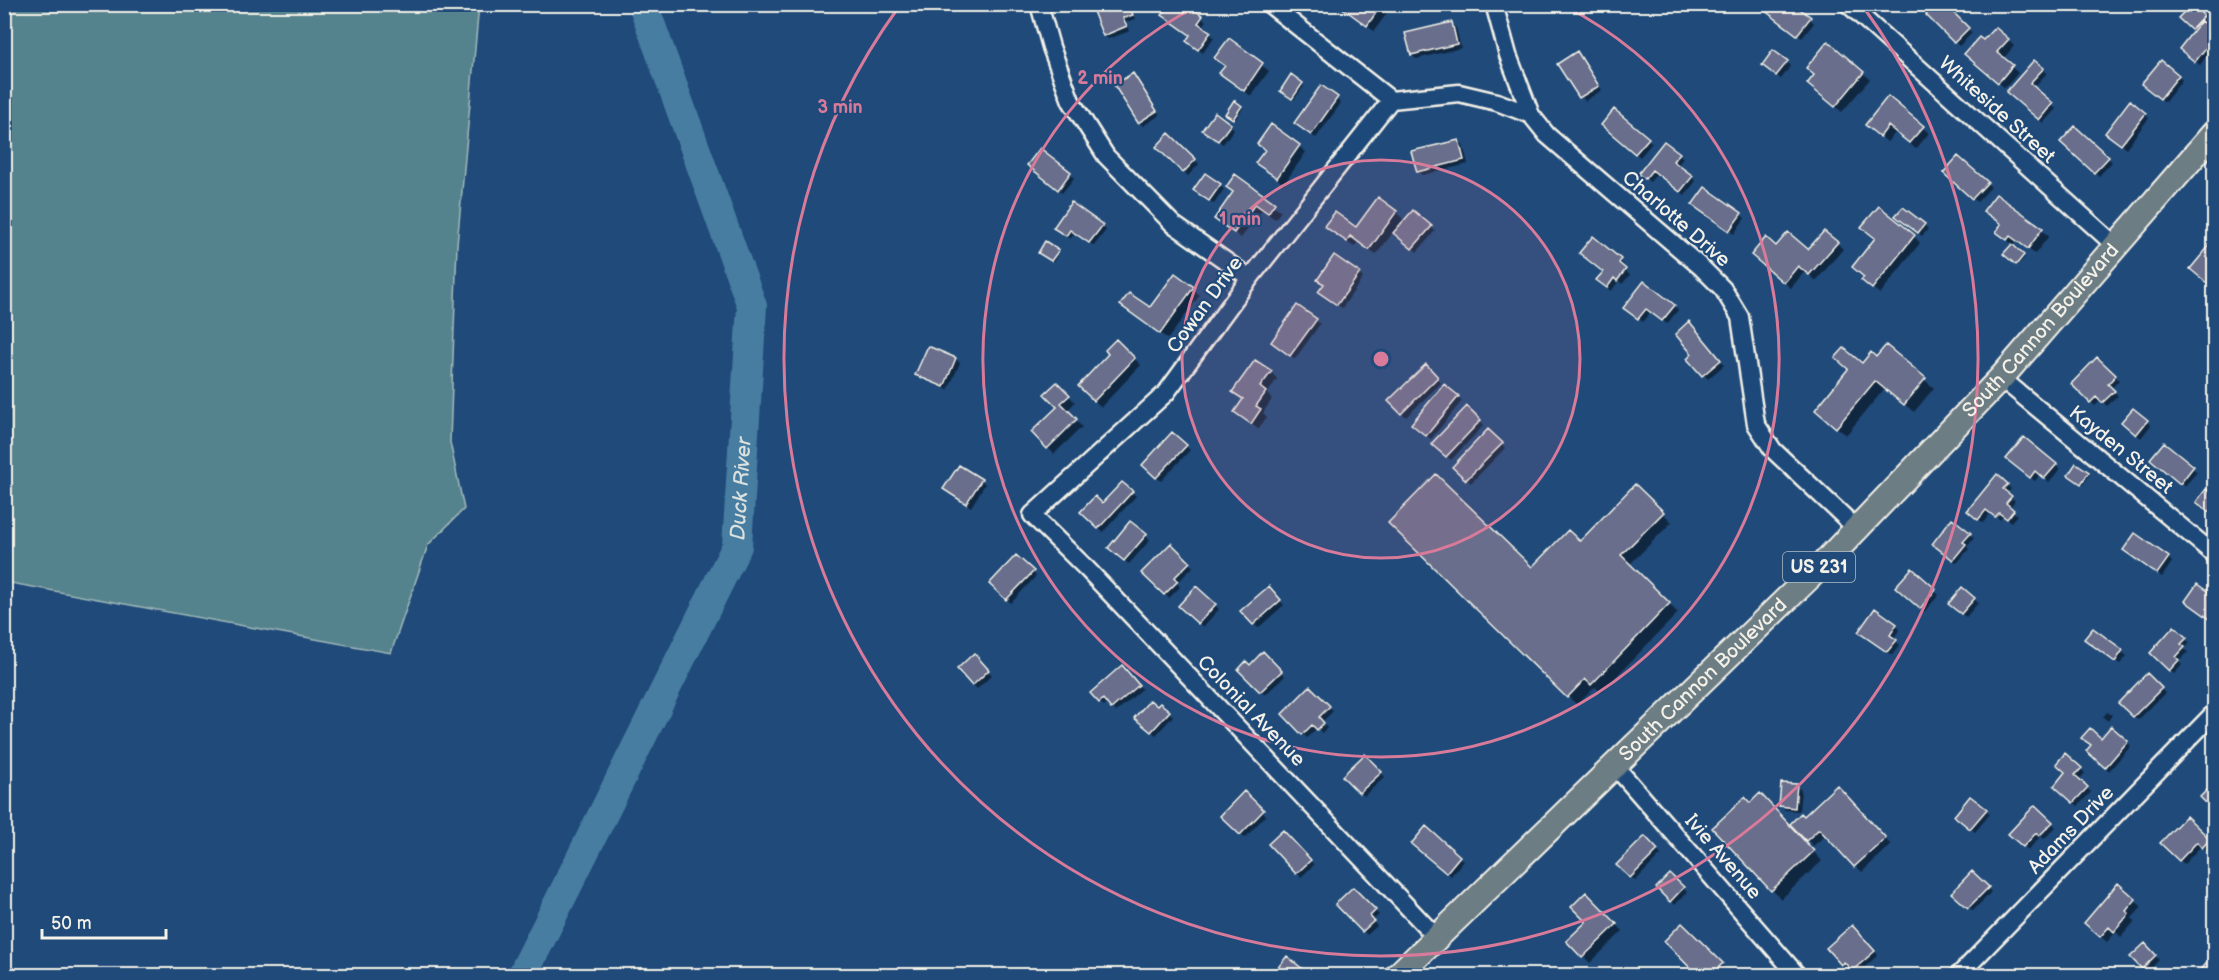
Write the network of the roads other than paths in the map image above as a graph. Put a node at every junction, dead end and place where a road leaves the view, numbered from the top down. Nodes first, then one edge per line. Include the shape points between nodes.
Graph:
1 (1039, 4) edge
2 (1269, 4) edge
3 (1494, 4) edge
4 (1848, 4) edge
5 (1391, 100) junction
6 (1532, 115) junction
7 (2214, 134) edge
8 (2117, 247) junction
9 (1250, 278) junction
10 (2001, 378) junction
11 (1032, 515) joint
12 (1856, 528) junction
13 (2214, 554) edge
14 (2214, 714) edge
15 (1616, 766) junction
16 (1437, 938) junction
17 (1397, 975) edge
18 (1798, 975) edge
19 (1958, 975) edge

1 - 9 street via 1071,101 1106,156 1173,224
2 - 5 street
3 - 6 street, Charlotte Drive via 1508,55
4 - 8 street, Whiteside Street
5 - 6 street via 1459,93
5 - 9 street, Cowan Drive
6 - 12 street, Charlotte Drive via 1547,135 1723,289 1740,317 1756,424 1773,450
7 - 8 highway, South Cannon Boulevard / US 231
8 - 10 highway, South Cannon Boulevard / US 231
9 - 11 street, Cowan Drive via 1166,393
10 - 12 highway, South Cannon Boulevard / US 231
10 - 13 street, Kayden Street
11 - 16 street, Colonial Avenue
12 - 15 highway, South Cannon Boulevard / US 231
14 - 19 street, Adams Drive
15 - 16 highway, South Cannon Boulevard / US 231
15 - 18 street, Ivie Avenue
16 - 17 highway, South Cannon Boulevard / US 231

